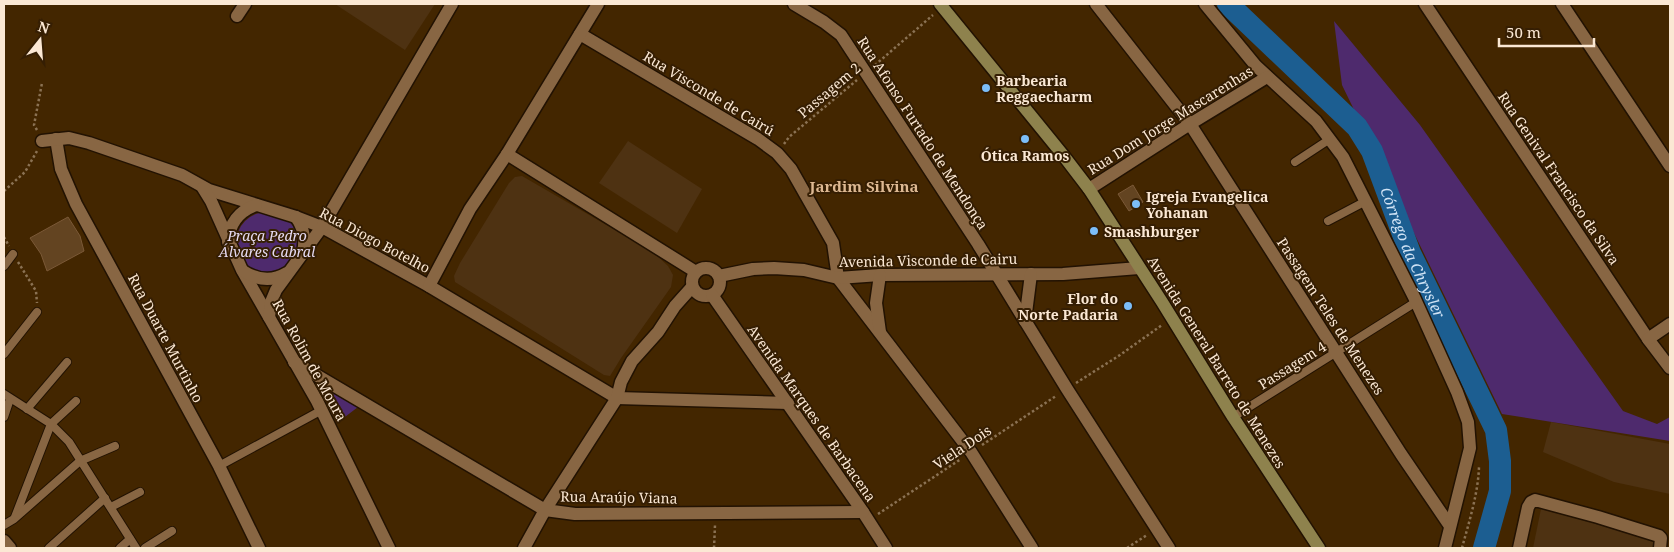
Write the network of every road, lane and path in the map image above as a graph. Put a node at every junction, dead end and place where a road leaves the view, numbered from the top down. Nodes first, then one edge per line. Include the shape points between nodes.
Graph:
1 (245, 4) edge
2 (452, 4) edge
3 (598, 4) edge
4 (794, 4) edge
5 (1096, 4) edge
6 (1205, 4) edge
7 (1425, 4) edge
8 (1562, 4) edge
9 (942, 5) edge
10 (237, 16) dead end
11 (580, 34) junction
12 (866, 73) junction
13 (1267, 77) junction
14 (42, 83) dead end
15 (1190, 124) junction
16 (56, 139) junction
17 (1330, 139) junction
18 (42, 141) junction
19 (777, 153) junction
20 (507, 154) junction
21 (1295, 162) dead end
22 (1670, 166) edge
23 (203, 188) junction
24 (1089, 189) junction
25 (4, 191) edge
26 (1366, 201) junction
27 (256, 205) junction
28 (296, 217) junction
29 (1328, 221) dead end
30 (322, 227) junction
31 (4, 237) edge
32 (228, 242) junction
33 (13, 254) junction
34 (302, 254) junction
35 (4, 266) edge
36 (1139, 268) junction
37 (242, 270) junction
38 (289, 272) junction
39 (696, 272) junction
40 (996, 274) junction
41 (1031, 274) junction
42 (880, 275) junction
43 (719, 276) junction
44 (838, 278) junction
45 (429, 286) junction
46 (692, 287) junction
47 (712, 295) junction
48 (1416, 302) junction
49 (37, 312) joint
50 (269, 316) junction
51 (1171, 318) junction
52 (1025, 321) junction
53 (1670, 324) edge
54 (880, 334) junction
55 (1648, 339) junction
56 (1336, 352) junction
57 (4, 354) edge
58 (67, 362) dead end
59 (294, 362) junction
60 (1670, 368) edge
61 (1066, 389) junction
62 (619, 393) junction
63 (7, 396) edge
64 (76, 401) dead end
65 (788, 403) junction
66 (27, 409) junction
67 (322, 410) junction
68 (4, 416) edge
69 (1233, 417) junction
70 (51, 424) junction
71 (115, 446) dead end
72 (971, 452) junction
73 (80, 462) junction
74 (219, 466) junction
75 (140, 492) dead end
76 (105, 498) junction
77 (110, 507) junction
78 (545, 510) junction
79 (715, 514) junction
80 (866, 517) junction
81 (14, 518) junction
82 (4, 525) edge
83 (1450, 526) junction
84 (1157, 529) junction
85 (172, 531) dead end
86 (130, 539) junction
87 (4, 541) edge
88 (10, 548) edge
89 (50, 548) edge
90 (120, 548) edge
91 (136, 548) edge
92 (145, 548) edge
93 (259, 548) edge
94 (389, 548) edge
95 (524, 548) edge
96 (714, 548) edge
97 (886, 548) edge
98 (1032, 548) edge
99 (1127, 548) edge
100 (1169, 548) edge
101 (1319, 548) edge
102 (1445, 548) edge
103 (1519, 548) edge
104 (1660, 548) edge

1 - 10 street
2 - 30 street
3 - 11 street
4 - 12 street, Rua Afonso Furtado de Mendonça via 841,35
5 - 15 street, Passagem Teles de Menezes
6 - 13 street
7 - 55 street, Rua Genival Francisco da Silva
8 - 22 street
9 - 12 path, Passagem 2
9 - 24 main road, Avenida General Barreto de Menezes
11 - 19 street, Rua Visconde de Cairú
11 - 20 street
12 - 19 path, Passagem 2 via 789,137
12 - 40 street, Rua Afonso Furtado de Mendonça
13 - 15 street, Rua Dom Jorge Mascarenhas
13 - 17 street via 1316,121
14 - 18 path via 34,125
15 - 24 street, Rua Dom Jorge Mascarenhas
15 - 56 street, Passagem Teles de Menezes
16 - 18 street, Rua Diogo Botelho
16 - 23 street, Rua Diogo Botelho via 76,139 115,151 182,175
16 - 74 street, Rua Duarte Murtinho via 61,169 76,204
17 - 21 lane
17 - 26 street
18 - 25 path via 25,172
19 - 44 street, Rua Visconde de Cairú via 791,169 833,243
20 - 39 street
20 - 45 street via 470,209
23 - 27 street, Rua Diogo Botelho
23 - 32 street, Rua Rolim de Moura
24 - 36 main road, Avenida General Barreto de Menezes
26 - 29 lane
26 - 48 street
27 - 28 street, Rua Diogo Botelho
27 - 32 street via 245,209 236,218
28 - 30 street, Rua Diogo Botelho
28 - 34 street via 304,234
30 - 34 street
30 - 45 street, Rua Diogo Botelho
31 - 33 path
32 - 37 street, Rua Rolim de Moura
33 - 35 lane
33 - 49 path via 36,291
34 - 38 street
36 - 41 street, Avenida Visconde de Cairu
36 - 51 main road, Avenida General Barreto de Menezes
37 - 38 street via 265,279
37 - 50 street, Rua Rolim de Moura
38 - 50 street via 274,293
39 - 43 street via 707,268
39 - 46 street
40 - 41 street, Avenida Visconde de Cairu
40 - 42 street, Avenida Visconde de Cairu
40 - 52 street, Rua Afonso Furtado de Mendonça
41 - 52 street
42 - 44 street, Avenida Visconde de Cairu
42 - 54 street via 876,303
43 - 44 street, Avenida Visconde de Cairu via 774,268 804,270
43 - 47 street via 718,289
44 - 54 street
45 - 62 street, Rua Diogo Botelho
46 - 47 street via 698,294
46 - 62 street via 644,346 635,370
47 - 65 street, Avenida Marques de Barbacena
48 - 56 lane, Passagem 4
48 - 83 street via 1458,392 1468,422 1470,448
49 - 57 lane
50 - 59 street, Rua Rolim de Moura
51 - 61 path, Viela Dois
51 - 69 main road, Avenida General Barreto de Menezes
52 - 61 street, Rua Afonso Furtado de Mendonça
53 - 55 street
54 - 72 street
55 - 60 street, Rua Genival Francisco da Silva
56 - 69 lane, Passagem 4
56 - 83 street, Passagem Teles de Menezes
58 - 66 lane
59 - 67 street, Rua Rolim de Moura
59 - 78 street, Rua Araújo Viana
61 - 72 path, Viela Dois
61 - 84 street, Rua Afonso Furtado de Mendonça
62 - 65 street
62 - 78 street
63 - 66 lane
63 - 68 lane
64 - 70 lane
65 - 80 street, Avenida Marques de Barbacena
66 - 70 lane
67 - 74 lane
67 - 94 street, Rua Rolim de Moura
69 - 101 main road, Avenida General Barreto de Menezes
70 - 73 lane via 69,442
70 - 81 lane
71 - 73 lane
72 - 80 path, Viela Dois
72 - 98 street
73 - 76 lane
73 - 81 lane
74 - 93 street, Rua Duarte Murtinho
75 - 77 lane
76 - 77 lane
76 - 89 lane
77 - 86 lane
78 - 79 street, Rua Araújo Viana via 575,514
78 - 95 street
79 - 80 street, Rua Araújo Viana
79 - 96 path
80 - 97 street, Avenida Marques de Barbacena
81 - 82 lane
83 - 102 street
84 - 99 path
84 - 100 street, Rua Afonso Furtado de Mendonça
85 - 92 lane
86 - 90 lane
86 - 91 lane
87 - 88 street
103 - 104 street via 1528,507 1536,500 1659,536

